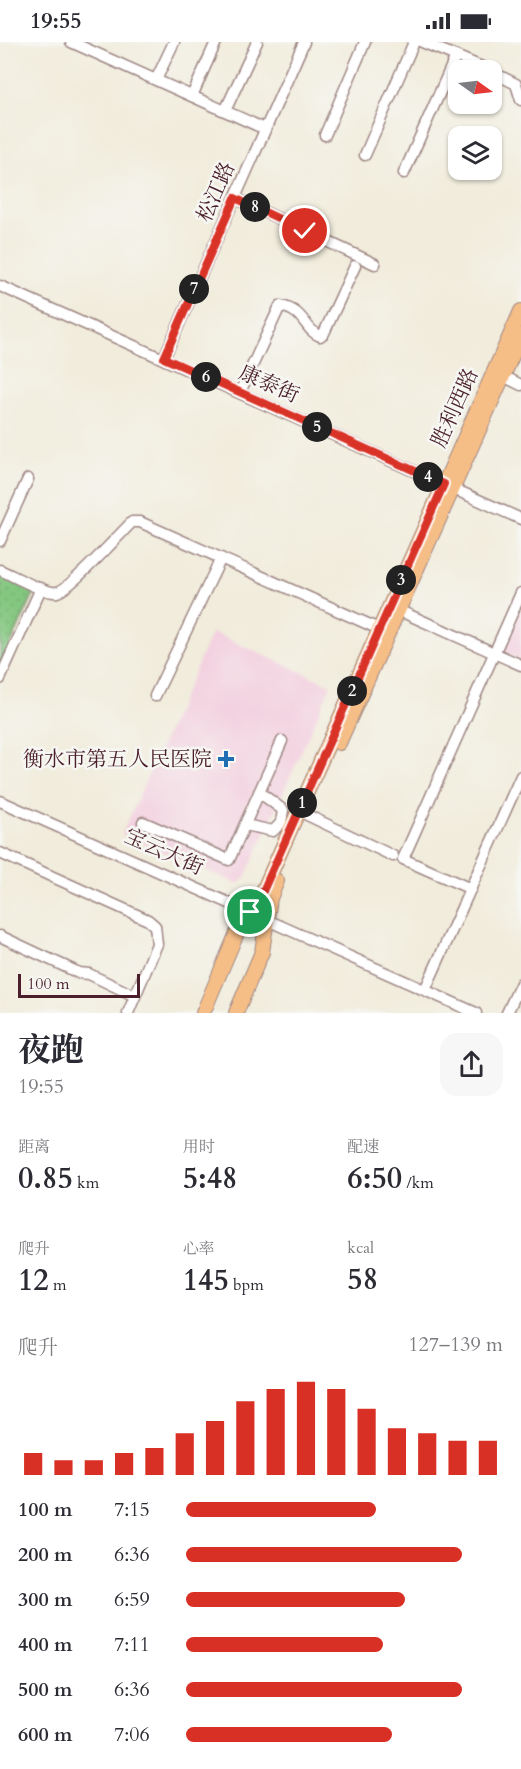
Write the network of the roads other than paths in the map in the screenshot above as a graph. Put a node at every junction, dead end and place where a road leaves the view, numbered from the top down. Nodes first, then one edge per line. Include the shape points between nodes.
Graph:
1 (71, 42) edge
2 (174, 42) edge
3 (216, 42) edge
4 (257, 42) edge
5 (304, 42) edge
6 (365, 42) edge
7 (414, 42) edge
8 (423, 42) edge
9 (92, 46) edge
10 (456, 56) junction
11 (465, 60) edge
12 (502, 77) edge
13 (156, 80) junction
14 (192, 96) junction
15 (521, 100) edge
16 (225, 111) junction
17 (265, 129) junction
18 (325, 135) dead end
19 (365, 155) dead end
20 (404, 173) dead end
21 (235, 198) junction
22 (375, 264) dead end
23 (356, 266) dead end
24 (0, 286) edge
25 (521, 311) edge
26 (521, 336) edge
27 (164, 358) junction
28 (503, 376) junction
29 (521, 385) edge
30 (240, 392) junction
31 (28, 479) dead end
32 (448, 486) junction
33 (521, 519) edge
34 (0, 541) edge
35 (221, 558) junction
36 (0, 570) edge
37 (41, 588) junction
38 (521, 593) edge
39 (398, 610) junction
40 (379, 629) junction
41 (494, 653) junction
42 (521, 665) edge
43 (0, 680) edge
44 (155, 696) dead end
45 (282, 741) dead end
46 (521, 776) edge
47 (260, 792) junction
48 (0, 801) edge
49 (307, 814) junction
50 (143, 822) dead end
51 (245, 825) junction
52 (286, 825) junction
53 (0, 853) edge
54 (393, 856) dead end
55 (471, 889) junction
56 (250, 912) junction
57 (267, 920) junction
58 (0, 936) edge
59 (521, 983) edge
60 (424, 990) junction
61 (135, 996) junction
62 (128, 1013) edge
63 (203, 1013) edge
64 (236, 1013) edge
65 (476, 1013) edge
66 (507, 1013) edge

1 - 9 street
2 - 13 street
3 - 14 street
4 - 16 street
5 - 17 street, 松江路
6 - 18 street
7 - 19 street
8 - 10 street
9 - 13 street
10 - 11 street
10 - 20 street
12 - 15 street via 516,84
13 - 14 street
14 - 16 street
16 - 17 street
17 - 21 street, 松江路
21 - 22 street
21 - 27 street, 松江路
23 - 30 street via 320,336 298,314 280,306
24 - 27 street, 康泰街
25 - 32 main road, 胜利西路
26 - 28 main road, 胜利西路
27 - 30 street, 康泰街
28 - 29 street
28 - 32 main road, 胜利西路
30 - 32 street, 康泰街
31 - 34 street
32 - 33 street, 康泰街
32 - 39 main road, 胜利西路
32 - 40 main road, 胜利西路
35 - 37 street via 132,522 60,591
35 - 40 street
35 - 44 street
36 - 37 street
37 - 43 street
38 - 41 street
39 - 41 street
39 - 49 main road, 胜利西路
40 - 52 main road, 胜利西路
41 - 42 street
41 - 55 street via 403,859
45 - 47 street
46 - 55 street
47 - 51 street
47 - 52 street via 283,810
48 - 56 street, 宝云大街
49 - 54 street
49 - 57 main road, 胜利西路 via 270,898
50 - 51 street via 230,860
51 - 52 street via 273,831
52 - 56 main road, 胜利西路 via 263,891
53 - 61 street via 155,926 158,944
55 - 60 street
56 - 57 street, 宝云大街
56 - 63 main road, 胜利西路
57 - 60 street, 宝云大街
57 - 64 main road, 胜利西路 via 262,952
58 - 61 street
59 - 66 street
60 - 65 street, 宝云大街
61 - 62 street

